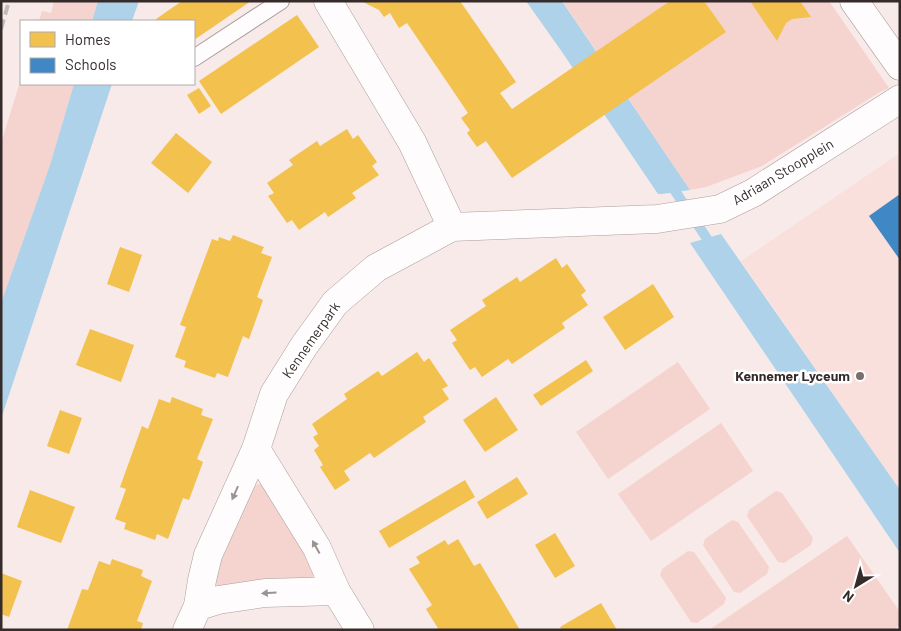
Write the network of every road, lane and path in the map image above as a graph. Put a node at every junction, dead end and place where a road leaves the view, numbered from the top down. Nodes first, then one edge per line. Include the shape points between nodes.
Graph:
1 (281, 1) edge
2 (328, 1) edge
3 (854, 1) edge
4 (195, 57) edge
5 (900, 66) edge
6 (900, 99) edge
7 (657, 219) joint
8 (452, 226) junction
9 (256, 449) junction
10 (336, 591) junction
11 (192, 618) edge
12 (360, 630) edge

1 - 4 lane
2 - 8 street via 412,142
3 - 5 street
6 - 7 street, Adriaan Stoopplein via 753,193 720,209
7 - 8 street, Kennemerpark
8 - 9 street, Kennemerpark via 376,268 334,303 274,394
10 -> 9 street via 318,548
9 -> 11 street, Kennemerpark via 208,555
10 -> 11 street, Kennemerpark via 265,593 218,600
10 - 12 street

